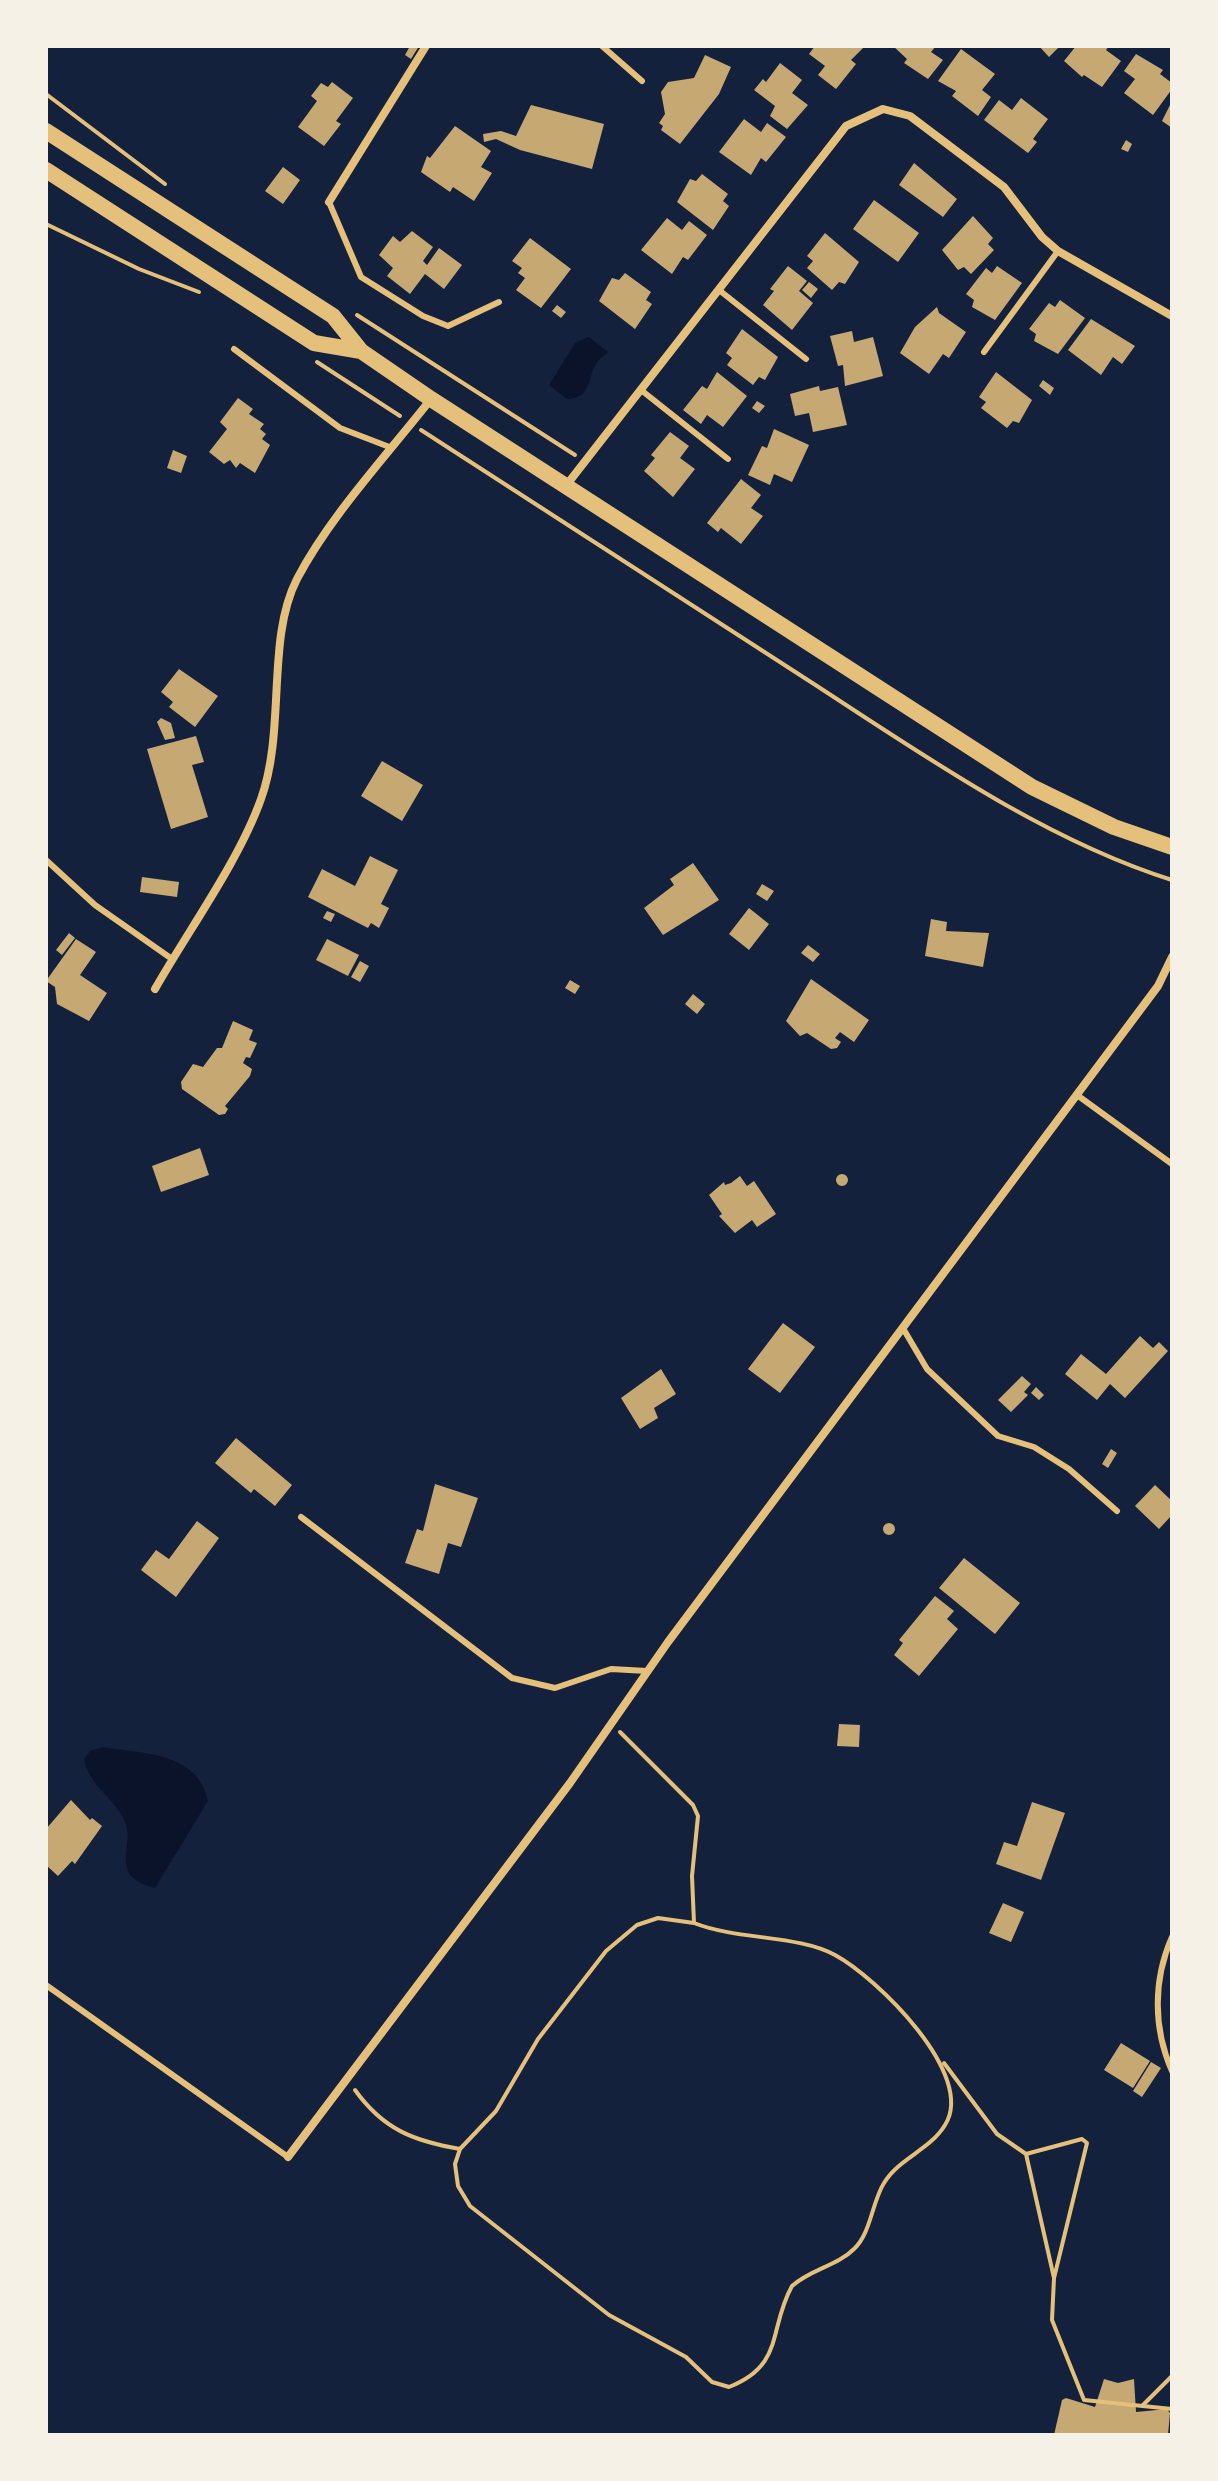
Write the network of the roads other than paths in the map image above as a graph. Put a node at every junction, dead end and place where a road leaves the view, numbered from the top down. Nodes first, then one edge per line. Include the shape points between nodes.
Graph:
1 (426, 46) edge
2 (602, 46) edge
3 (642, 81) dead end
4 (46, 131) edge
5 (46, 170) edge
6 (329, 202) joint
7 (1058, 251) junction
8 (719, 290) junction
9 (499, 302) dead end
10 (1172, 316) edge
11 (234, 349) dead end
12 (361, 351) junction
13 (984, 352) dead end
14 (806, 359) dead end
15 (641, 390) junction
16 (431, 399) junction
17 (393, 449) junction
18 (728, 459) dead end
19 (565, 487) junction
20 (1172, 847) edge
21 (46, 860) edge
22 (1172, 957) edge
23 (172, 959) junction
24 (155, 989) dead end
25 (1077, 1095) junction
26 (1172, 1164) edge
27 (904, 1330) junction
28 (1117, 1511) dead end
29 (301, 1517) dead end
30 (647, 1671) junction
31 (1172, 1937) edge
32 (46, 1985) edge
33 (1172, 2071) edge
34 (288, 2157) joint

1 - 6 street
2 - 3 lane
4 - 12 main road via 333,316
5 - 12 main road via 314,343
6 - 9 lane via 361,277 403,305 448,326
7 - 8 street via 1004,187 910,116 883,109 846,126
7 - 10 street
7 - 13 lane
8 - 14 lane
8 - 15 street
11 - 17 lane via 340,428
12 - 16 main road
15 - 18 lane
15 - 19 street
16 - 17 street
16 - 19 main road
17 - 23 street via 296,580 286,608 278,715 261,799
19 - 20 main road via 1032,787 1114,827
21 - 23 lane via 95,905
22 - 25 street via 1158,986
23 - 24 street
25 - 26 lane
25 - 27 street
27 - 28 lane via 927,1369 998,1436 1034,1447 1069,1469
27 - 30 street
29 - 30 lane via 512,1678 555,1688 611,1669
30 - 34 street via 570,1783
31 - 33 lane via 1160,1972 1157,2008
32 - 34 lane

